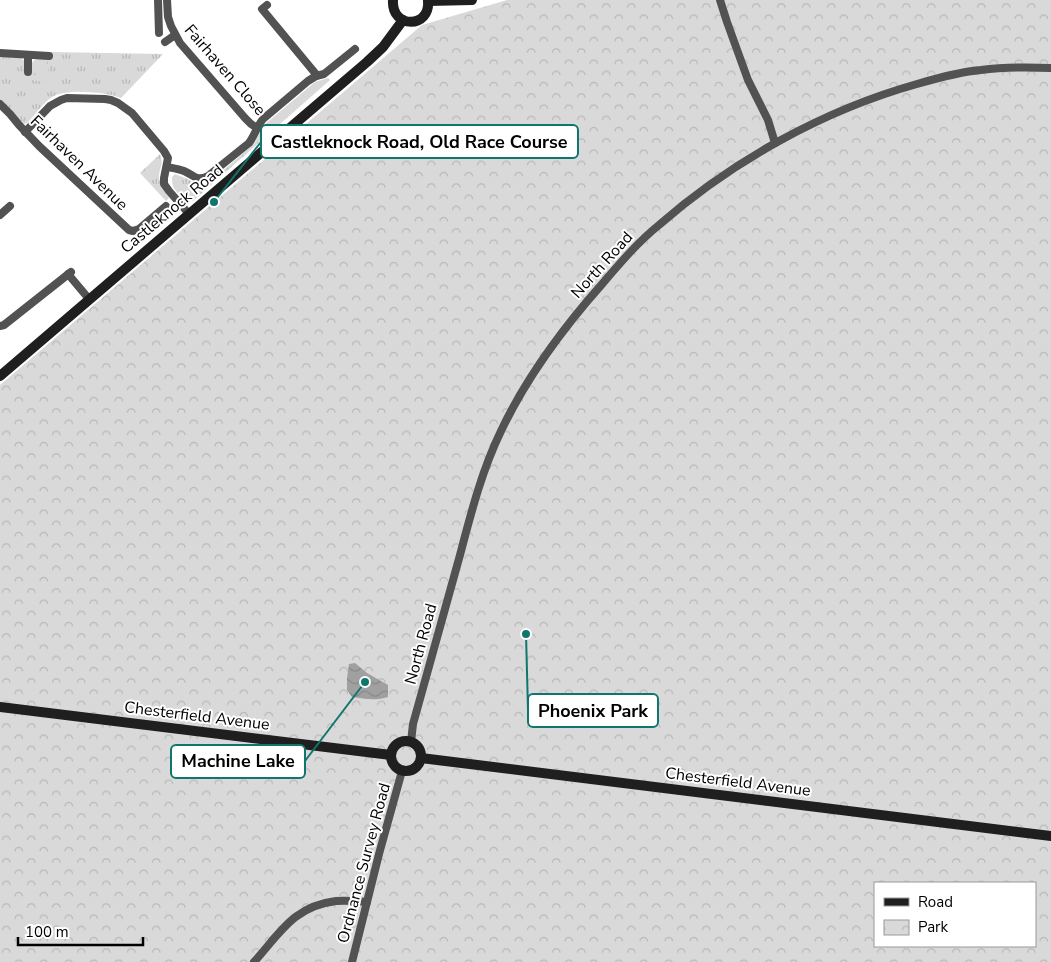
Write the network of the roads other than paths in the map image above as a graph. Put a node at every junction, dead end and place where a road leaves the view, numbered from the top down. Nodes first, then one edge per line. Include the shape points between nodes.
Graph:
1 (158, 0) edge
2 (167, 0) edge
3 (394, 0) edge
4 (472, 0) edge
5 (720, 0) edge
6 (428, 1) edge
7 (267, 5) dead end
8 (403, 20) junction
9 (159, 33) dead end
10 (175, 35) junction
11 (165, 42) dead end
12 (355, 49) dead end
13 (0, 53) edge
14 (28, 55) junction
15 (49, 56) dead end
16 (1051, 68) edge
17 (28, 72) dead end
18 (316, 76) junction
19 (0, 104) edge
20 (257, 128) junction
21 (25, 132) junction
22 (775, 143) junction
23 (167, 167) junction
24 (10, 206) dead end
25 (166, 206) dead end
26 (189, 214) junction
27 (0, 215) edge
28 (90, 299) junction
29 (0, 326) edge
30 (0, 376) edge
31 (0, 707) edge
32 (411, 742) junction
33 (391, 755) junction
34 (421, 758) junction
35 (402, 771) junction
36 (1051, 836) edge
37 (367, 902) junction
38 (254, 962) edge
39 (352, 962) edge

1 - 9 street
2 - 10 street, Fairhaven Close via 168,17
3 - 8 street via 395,12
4 - 6 street
5 - 22 street via 748,80 768,120
6 - 8 street via 424,16 414,22
7 - 18 street via 262,9
8 - 26 street, Castleknock Road via 367,62
10 - 11 street
10 - 20 street, Fairhaven Close via 244,118
12 - 18 street via 324,74
13 - 14 street
14 - 15 street
14 - 17 street
16 - 22 street, North Road via 979,70 886,93
18 - 20 street via 264,118
19 - 21 street, Fairhaven Avenue
20 - 23 street via 249,143 208,176 194,178 184,171
21 - 23 street via 60,100 111,100 132,113 164,151 168,158
21 - 25 street, Fairhaven Avenue via 129,230 139,229
22 - 32 street, North Road via 692,197 631,250 545,354 519,395 487,464 413,724
23 - 26 street via 164,184
24 - 27 street
26 - 28 street, Castleknock Road
28 - 29 street via 69,273
28 - 30 street, Castleknock Road
31 - 33 street, Chesterfield Avenue
32 - 33 street via 398,744
32 - 34 street via 418,746
33 - 35 street via 393,764
34 - 35 street via 414,769
34 - 36 street, Chesterfield Avenue
35 - 37 street, Ordnance Survey Road
37 - 38 street via 338,900 318,904 299,914 282,928
37 - 39 street, Ordnance Survey Road

